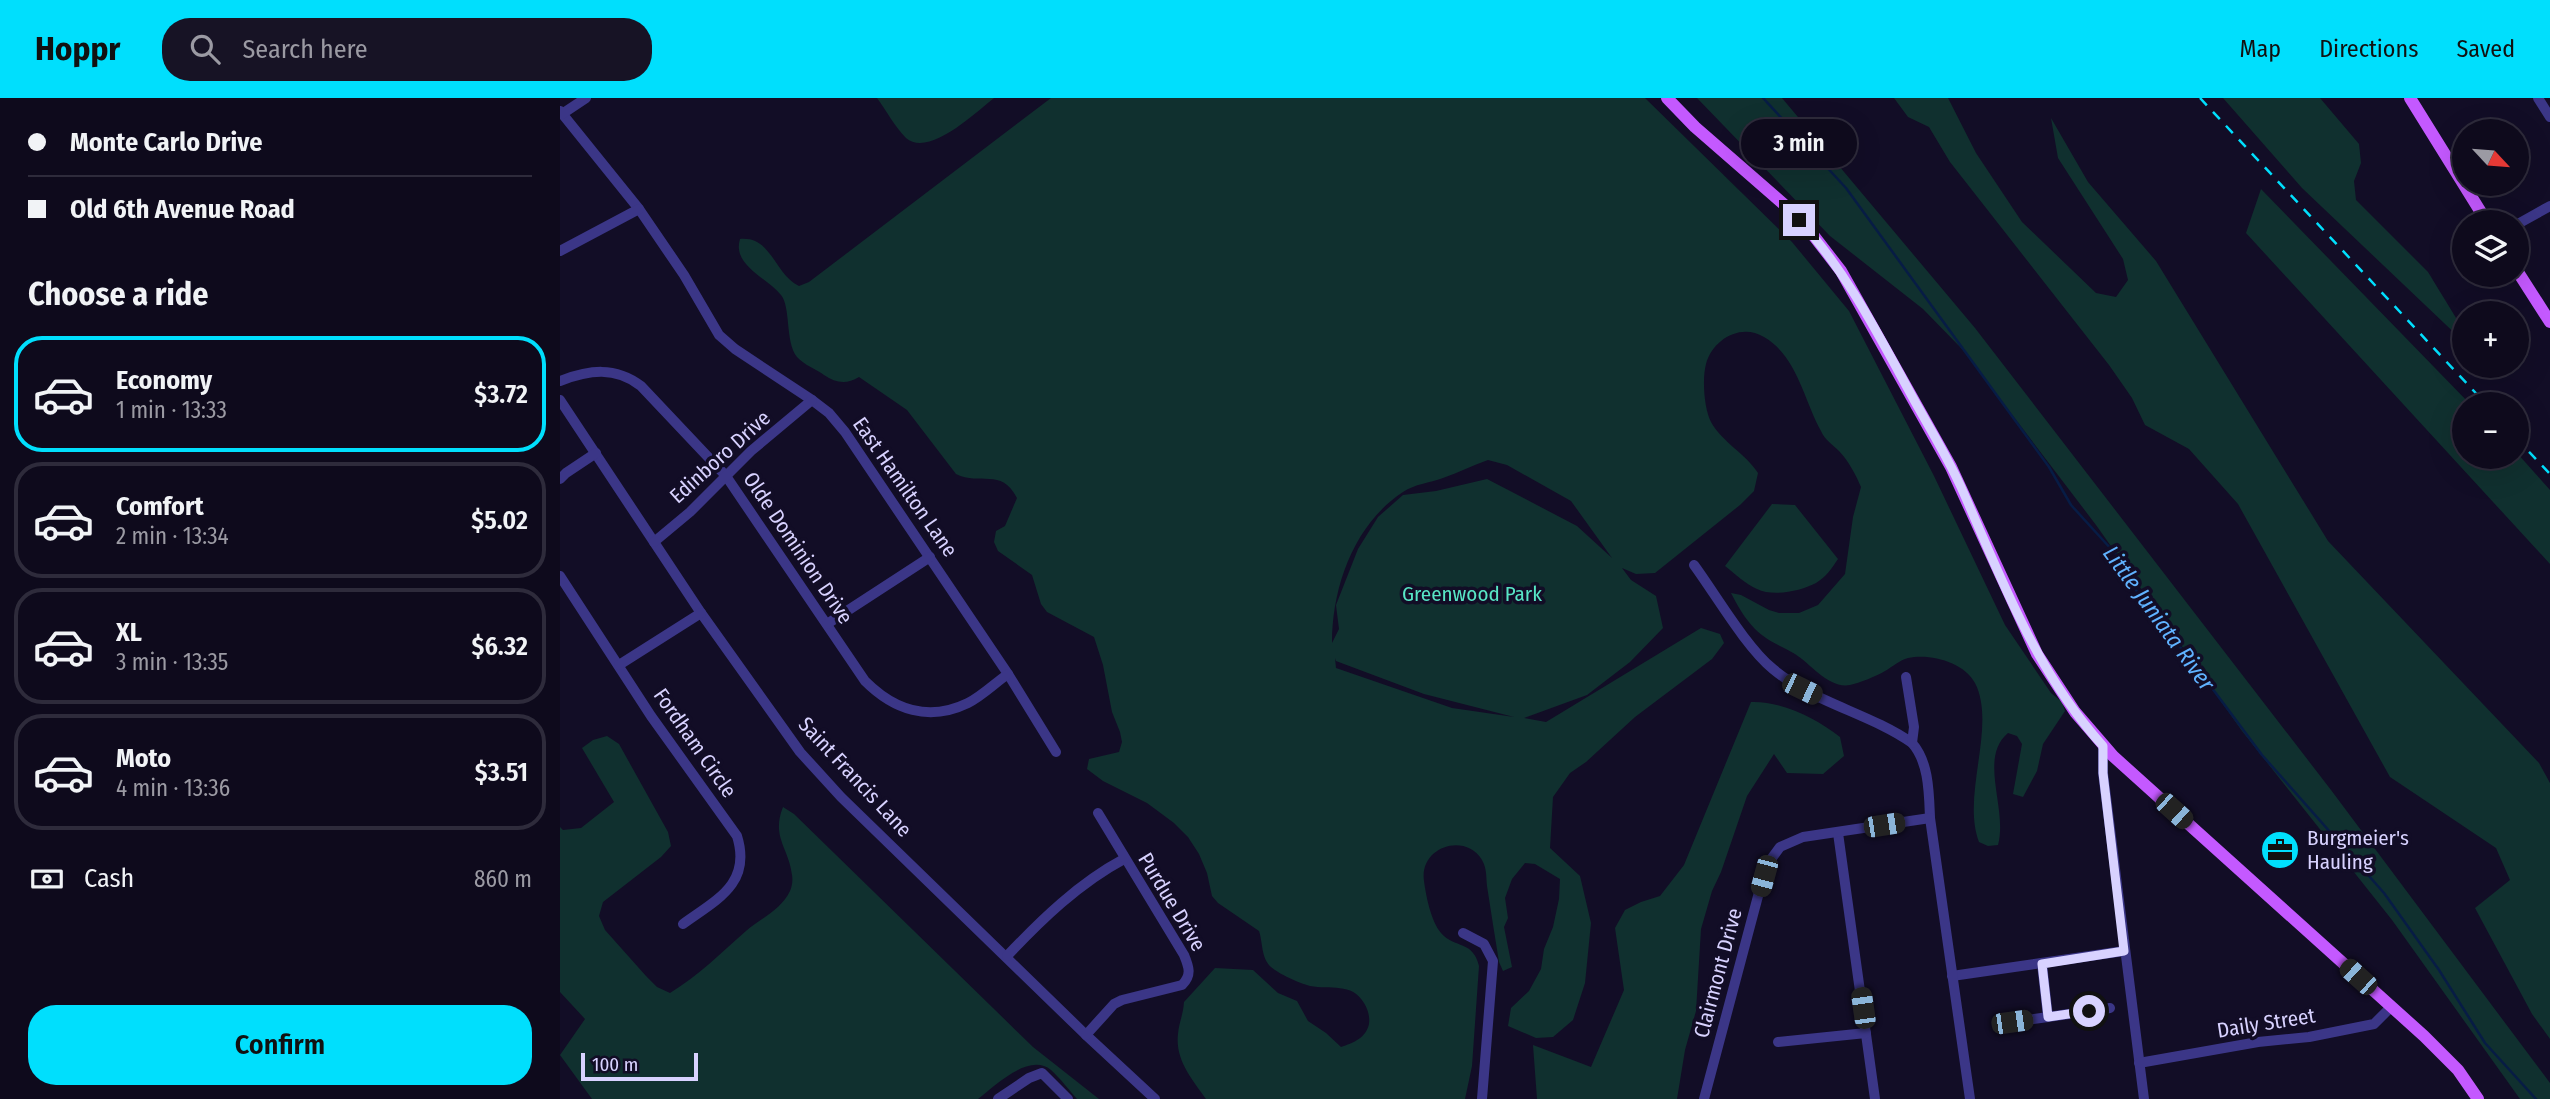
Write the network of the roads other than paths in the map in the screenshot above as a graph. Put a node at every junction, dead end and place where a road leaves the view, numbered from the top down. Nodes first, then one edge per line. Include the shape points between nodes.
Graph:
1 (586, 98) edge
2 (1667, 98) edge
3 (2410, 98) edge
4 (2538, 98) edge
5 (561, 113) edge
6 (2550, 117) edge
7 (2550, 206) edge
8 (639, 209) junction
9 (2480, 210) edge
10 (2529, 218) edge
11 (560, 251) edge
12 (2527, 287) edge
13 (2550, 323) edge
14 (560, 381) edge
15 (560, 400) edge
16 (812, 400) junction
17 (596, 453) junction
18 (726, 476) junction
19 (560, 479) edge
20 (654, 542) junction
21 (930, 557) junction
22 (1694, 565) dead end
23 (560, 576) edge
24 (701, 613) junction
25 (827, 624) junction
26 (619, 665) junction
27 (1008, 674) junction
28 (1906, 677) dead end
29 (1912, 743) junction
30 (2103, 746) junction
31 (1056, 752) dead end
32 (1098, 813) dead end
33 (1930, 818) junction
34 (1838, 833) junction
35 (1124, 859) junction
36 (682, 924) dead end
37 (1463, 933) dead end
38 (2124, 951) junction
39 (1007, 956) junction
40 (2042, 964) junction
41 (1952, 976) junction
42 (2391, 1007) junction
43 (2110, 1008) dead end
44 (2048, 1017) junction
45 (2012, 1022) dead end
46 (1866, 1033) junction
47 (1086, 1035) junction
48 (1778, 1042) dead end
49 (2139, 1063) junction
50 (998, 1099) edge
51 (1068, 1099) edge
52 (1155, 1099) edge
53 (1482, 1099) edge
54 (1704, 1099) edge
55 (1875, 1099) edge
56 (1970, 1099) edge
57 (2144, 1099) edge
58 (2478, 1099) edge

1 - 5 street
2 - 30 main road via 1788,208 1841,271 1951,467 2037,654
3 - 9 main road
4 - 6 street
5 - 8 street, East Hamilton Lane
7 - 10 street
8 - 11 street
8 - 16 street, East Hamilton Lane via 719,335
12 - 13 main road
14 - 18 street, Olde Dominion Drive via 593,371 610,371 631,379
15 - 17 street, Saint Francis Lane
16 - 18 street, Edinboro Drive
16 - 21 street, East Hamilton Lane via 845,432
17 - 19 street
17 - 20 street, Saint Francis Lane
18 - 20 street, Edinboro Drive
18 - 25 street, Olde Dominion Drive
20 - 24 street, Saint Francis Lane
21 - 25 street
21 - 27 street, East Hamilton Lane
22 - 29 street via 1773,669 1802,689
23 - 26 street, Fordham Circle
24 - 26 street
24 - 39 street, Saint Francis Lane via 800,752
25 - 27 street, Olde Dominion Drive via 865,681 882,698 908,710 956,708
26 - 36 street, Fordham Circle via 737,836 741,851 741,866 730,888
27 - 31 street, East Hamilton Lane
28 - 29 street
29 - 33 street via 1923,763
30 - 38 street
30 - 42 main road
32 - 35 street, Purdue Drive
33 - 34 street, Clairmont Drive
33 - 41 street
34 - 46 street
34 - 54 street, Clairmont Drive via 1790,842 1780,847 1766,866
35 - 39 street via 1048,914
35 - 47 street, Purdue Drive via 1184,955 1189,972 1182,985 1114,1004
37 - 53 street via 1484,944 1493,961
38 - 40 street
38 - 49 street
39 - 47 street, Saint Francis Lane
40 - 41 street
40 - 44 street
41 - 56 street
42 - 49 street, Daily Street via 2374,1024
42 - 58 main road via 2450,1061
43 - 44 street
44 - 45 street
46 - 48 street
46 - 55 street
47 - 52 street, Saint Francis Lane
49 - 57 street
50 - 51 street via 1042,1073

